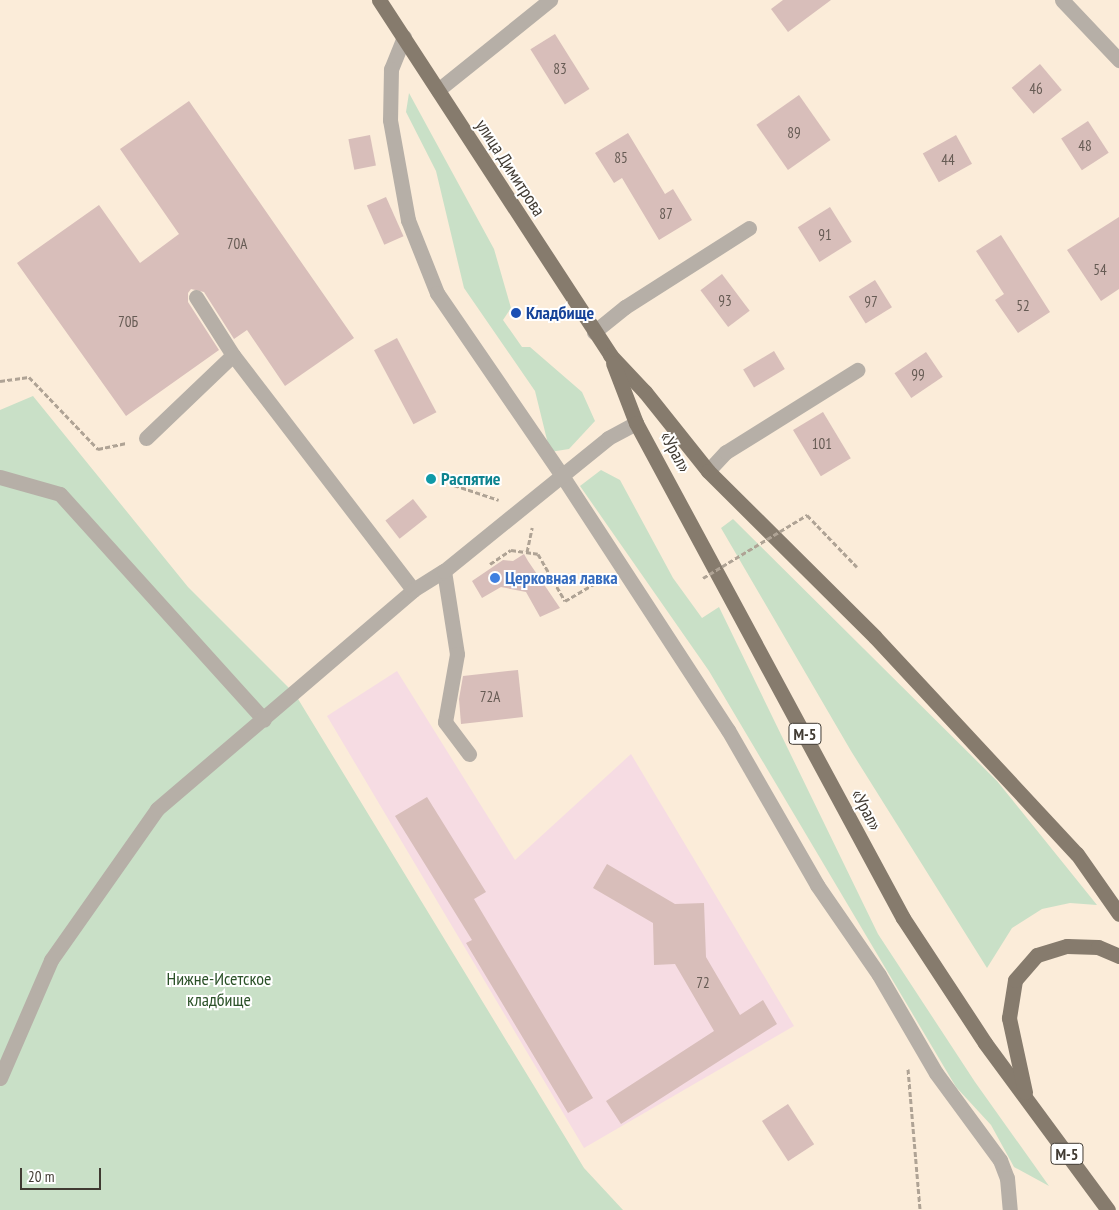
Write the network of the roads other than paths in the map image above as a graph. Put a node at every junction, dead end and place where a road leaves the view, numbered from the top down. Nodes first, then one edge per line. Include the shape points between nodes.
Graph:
1 (379, 0) edge
2 (550, 0) edge
3 (1062, 0) edge
4 (404, 37) junction
5 (1119, 60) edge
6 (438, 90) junction
7 (749, 228) dead end
8 (196, 297) dead end
9 (594, 332) junction
10 (233, 355) junction
11 (610, 355) junction
12 (857, 370) dead end
13 (636, 423) junction
14 (146, 438) road end
15 (708, 471) junction
16 (561, 474) junction
17 (0, 477) edge
18 (444, 571) junction
19 (414, 590) junction
20 (264, 720) junction
21 (469, 754) dead end
22 (1119, 914) edge
23 (1119, 956) edge
24 (0, 1078) edge
25 (1027, 1099) junction
26 (1010, 1210) edge
27 (1108, 1210) edge

1 - 4 main road, улица Димитрова
2 - 6 street
3 - 5 street
4 - 6 main road, улица Димитрова
4 - 16 street via 391,69 390,120 408,220 437,293
6 - 9 main road, улица Димитрова
7 - 9 street via 625,307
8 - 10 street
9 - 11 main road, улица Димитрова
10 - 14 street
10 - 19 street
11 - 13 main road, «Урал» / М-5
11 - 15 main road, «Урал» via 645,392
12 - 15 street via 726,452
13 - 16 street via 608,438
13 - 25 main road, «Урал» / М-5 via 903,918 985,1043
15 - 22 main road, «Урал» via 875,637 1077,854
16 - 18 street
16 - 26 street via 728,730 817,885 879,975 936,1074 1000,1160 1008,1178
17 - 20 street via 60,494
18 - 19 street
18 - 21 street via 457,654 445,722
19 - 20 street
20 - 24 street via 157,809 51,960
23 - 25 main road, М-5 via 1098,947 1067,946 1037,955 1015,980 1009,1018
25 - 27 main road, «Урал» / М-5

